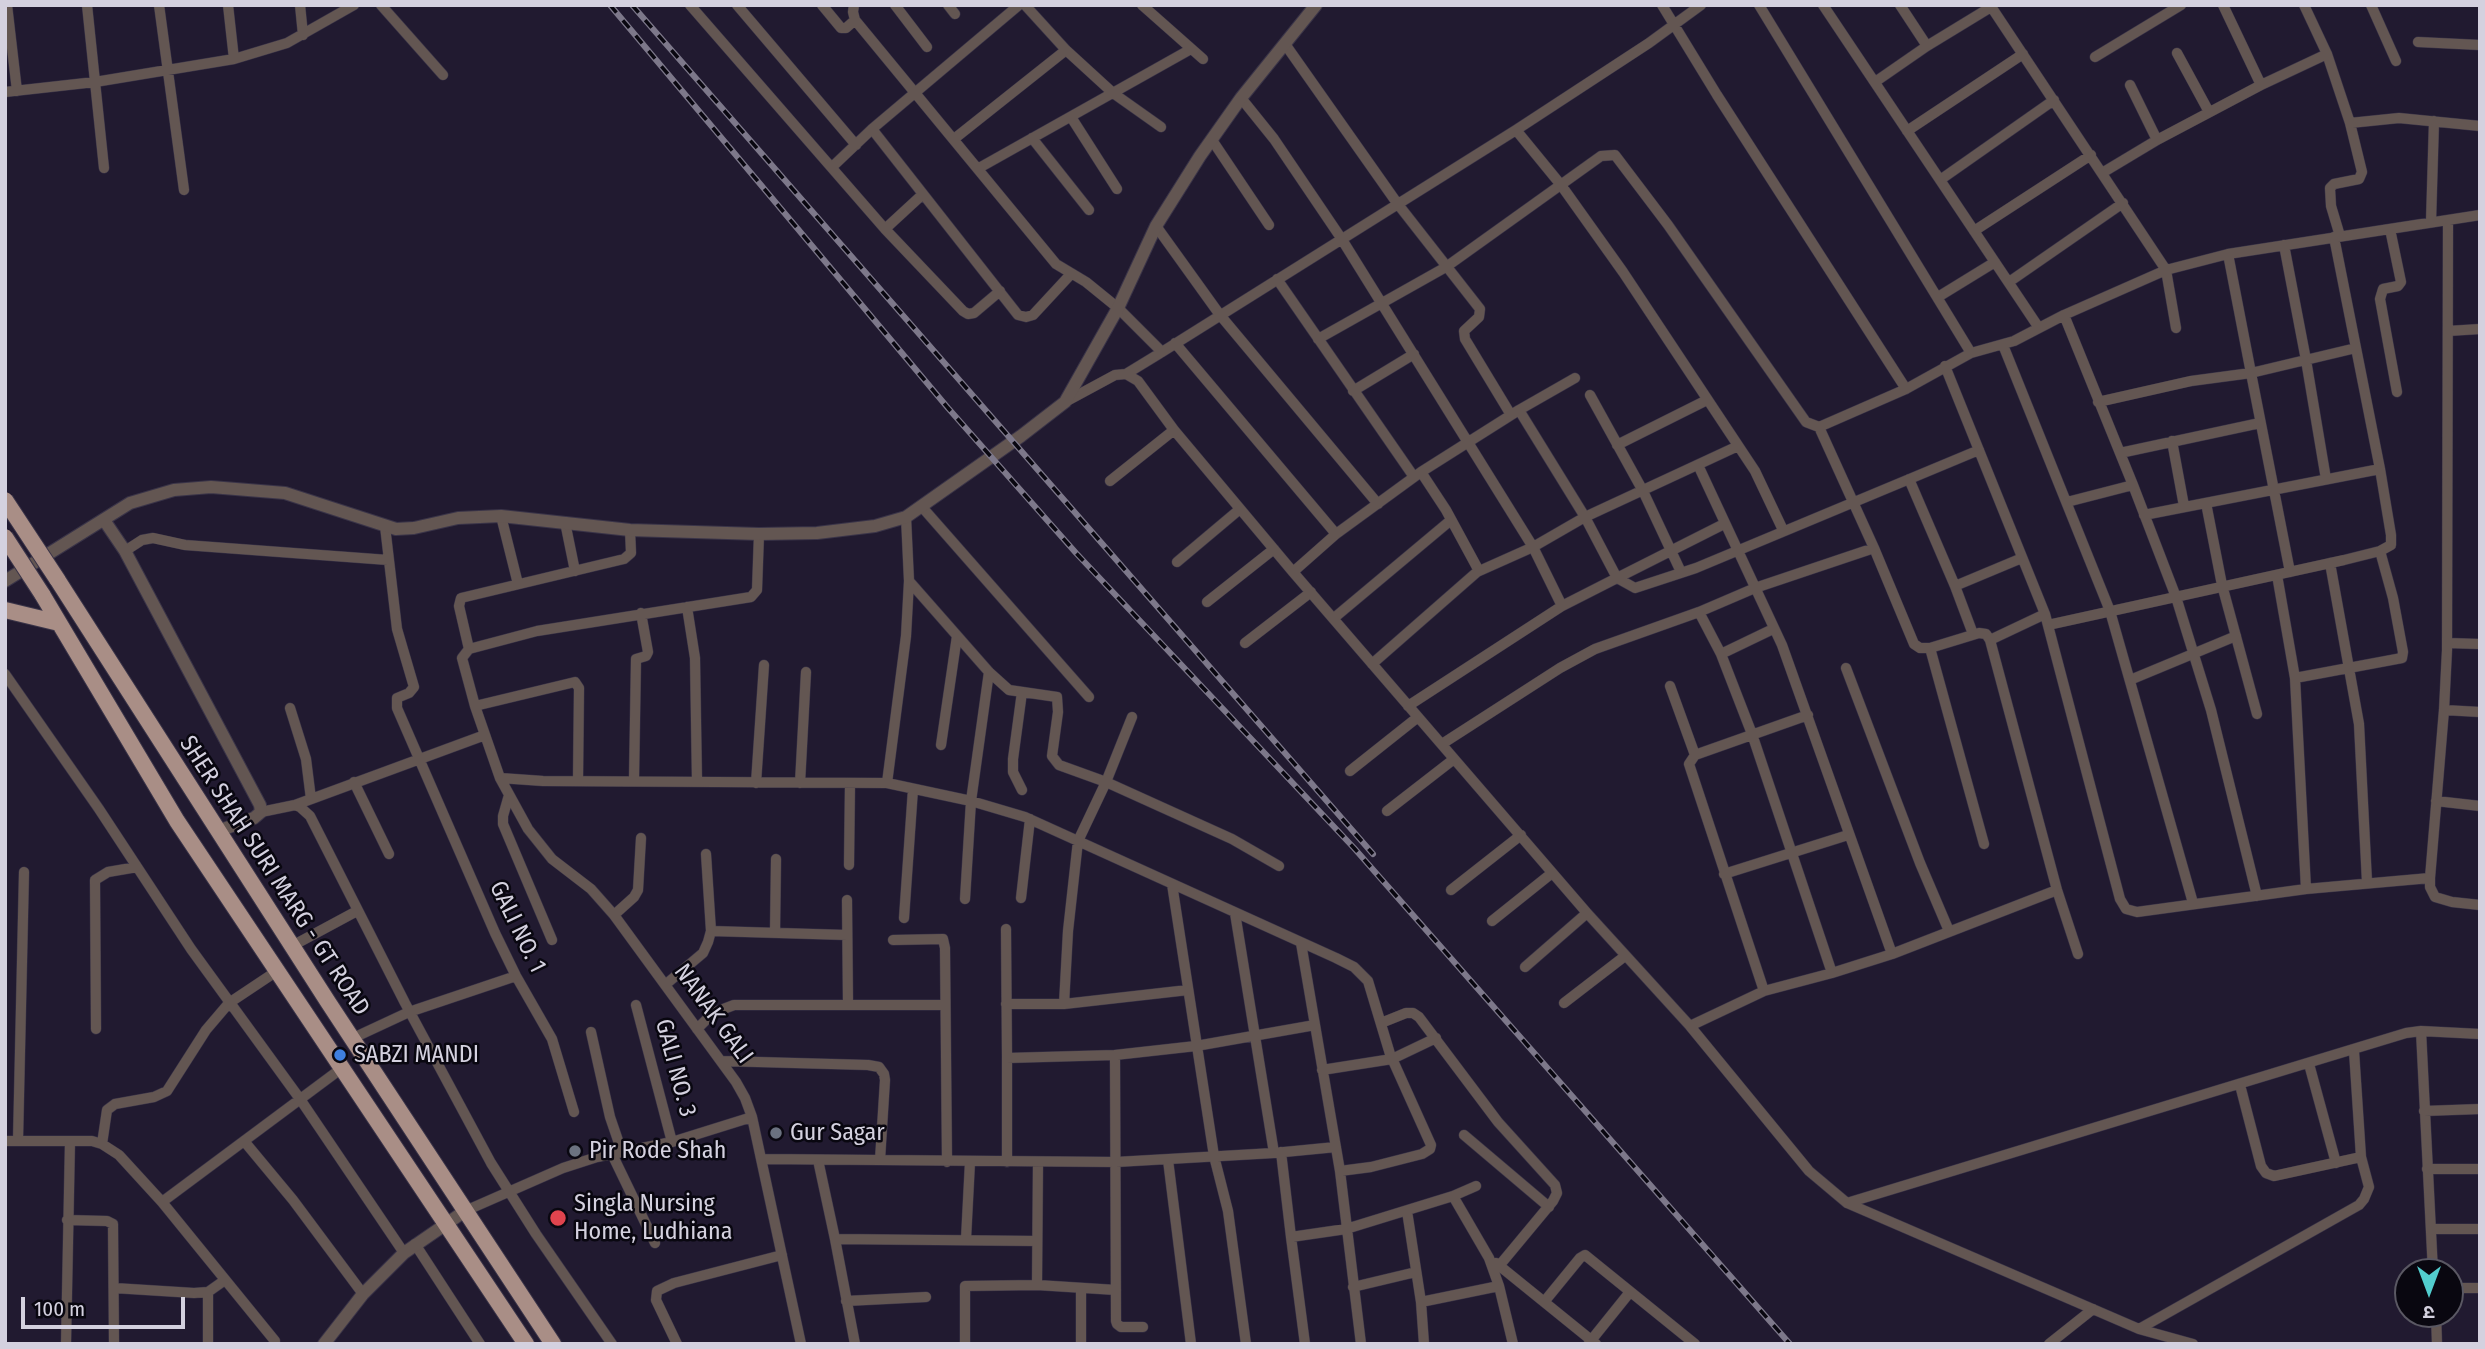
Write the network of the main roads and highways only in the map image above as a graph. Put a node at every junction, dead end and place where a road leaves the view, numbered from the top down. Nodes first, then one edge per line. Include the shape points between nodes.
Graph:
1 (5, 500) edge
2 (5, 537) edge
3 (5, 610) edge
4 (60, 623) junction
5 (526, 1344) edge
6 (554, 1344) edge

1 - 6 main road, SHER SHAH SURI MARG - GT ROAD, bridge via 351,1039
2 - 4 main road, SHER SHAH SURI MARG - GT ROAD, bridge
3 - 4 main road
4 - 5 main road, SHER SHAH SURI MARG - GT ROAD via 177,821

